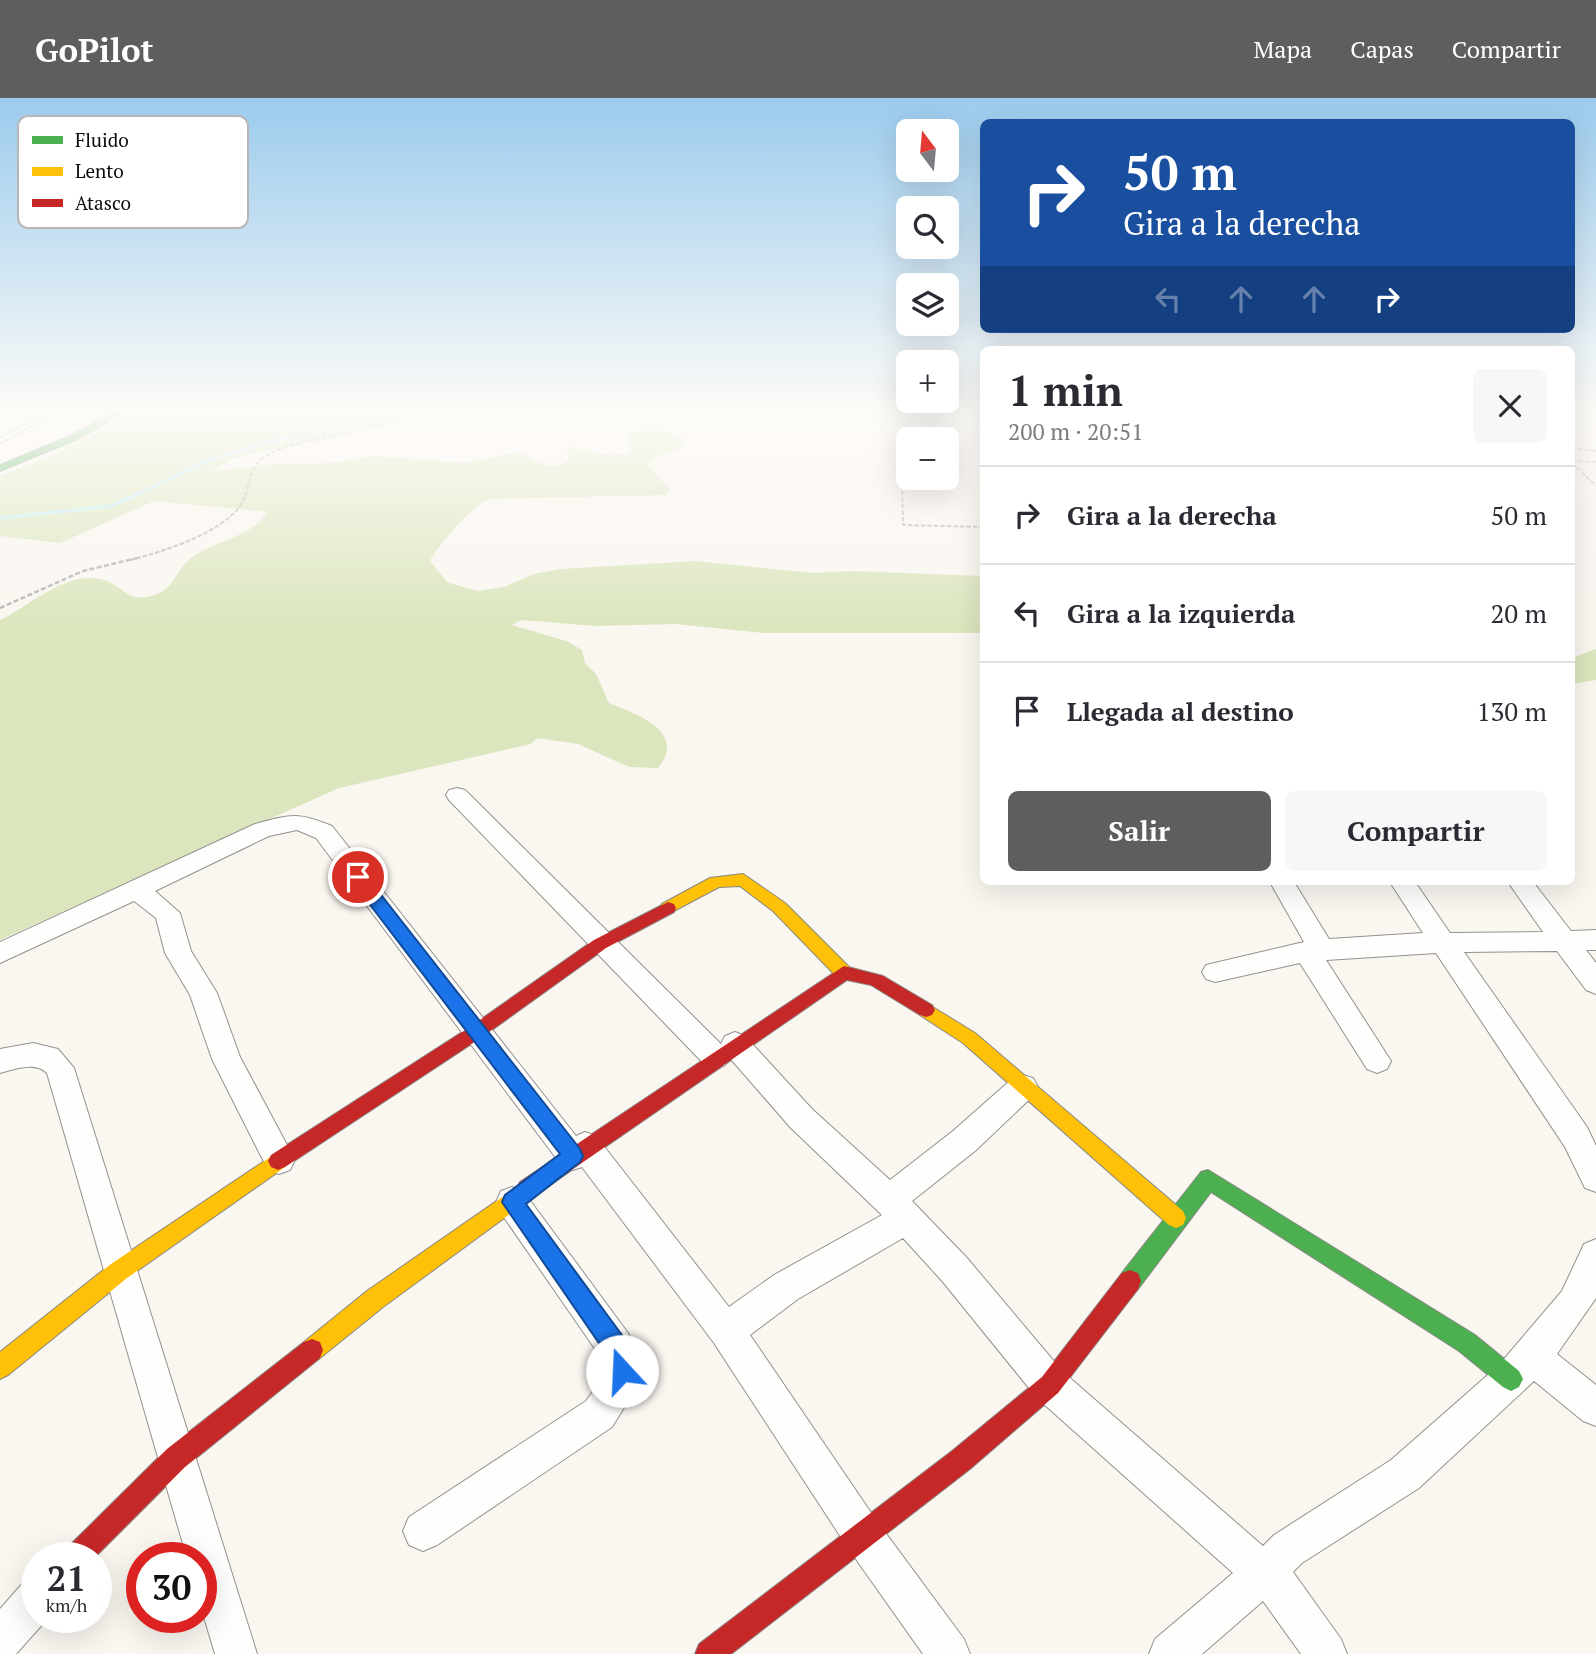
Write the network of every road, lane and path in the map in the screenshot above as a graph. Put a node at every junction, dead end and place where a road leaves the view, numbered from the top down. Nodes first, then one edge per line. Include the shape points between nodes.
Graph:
1 (248, 482) edge
2 (902, 490) edge
3 (980, 527) edge
4 (0, 608) edge
5 (457, 795) dead end
6 (1283, 885) edge
7 (1404, 885) edge
8 (1522, 885) edge
9 (137, 890) junction
10 (1596, 940) edge
11 (1564, 941) junction
12 (1441, 943) junction
13 (600, 944) junction
14 (1315, 952) junction
15 (0, 953) edge
16 (1216, 972) dead end
17 (844, 973) junction
18 (1596, 983) edge
19 (476, 1032) junction
20 (725, 1050) junction
21 (0, 1061) edge
22 (1377, 1061) dead end
23 (1023, 1087) junction
24 (579, 1151) junction
25 (279, 1160) junction
26 (1596, 1178) edge
27 (512, 1202) junction
28 (897, 1209) junction
29 (1177, 1218) junction
30 (1596, 1255) edge
31 (119, 1271) junction
32 (726, 1331) junction
33 (0, 1367) edge
34 (1521, 1368) junction
35 (1050, 1385) junction
36 (1596, 1408) edge
37 (176, 1458) junction
38 (423, 1531) dead end
39 (862, 1534) junction
40 (91, 1542) edge
41 (1264, 1573) junction
42 (21, 1617) edge
43 (0, 1640) edge
44 (236, 1654) edge
45 (709, 1654) edge
46 (949, 1654) edge
47 (1170, 1654) edge
48 (1326, 1654) edge

1 - 4 path via 240,506 204,534 158,553 83,571
2 - 3 path via 903,525
5 - 13 street
6 - 14 street
7 - 12 street
8 - 11 street
9 - 15 street
9 - 19 street via 263,830 299,822 312,826 324,832
9 - 25 street via 167,913 178,953 203,993 226,1059
10 - 11 street
11 - 12 street
11 - 18 street
12 - 14 street
12 - 26 street via 1576,1137
13 - 17 street via 716,882 735,879 756,888 819,942
13 - 19 street
13 - 20 street
14 - 16 street via 1262,959
14 - 22 street
17 - 20 street
17 - 23 street via 867,975 949,1023
19 - 24 street
19 - 25 street
20 - 24 street
20 - 28 street
21 - 31 street via 29,1054 56,1063
23 - 28 street
23 - 29 street
24 - 27 street
24 - 32 street
25 - 31 street
27 - 37 street via 375,1299
27 - 38 street via 615,1346 621,1358 620,1385 599,1414
28 - 32 street
28 - 35 street
29 - 34 street via 1208,1179 1467,1343
29 - 35 street
30 - 34 street via 1574,1303
31 - 33 street
31 - 37 street
32 - 39 street
34 - 36 street
34 - 41 street via 1405,1474 1309,1534
35 - 39 street
35 - 41 street
37 - 40 street
37 - 44 street
39 - 45 street
39 - 46 street
41 - 47 street
41 - 48 street via 1281,1589
42 - 43 street

